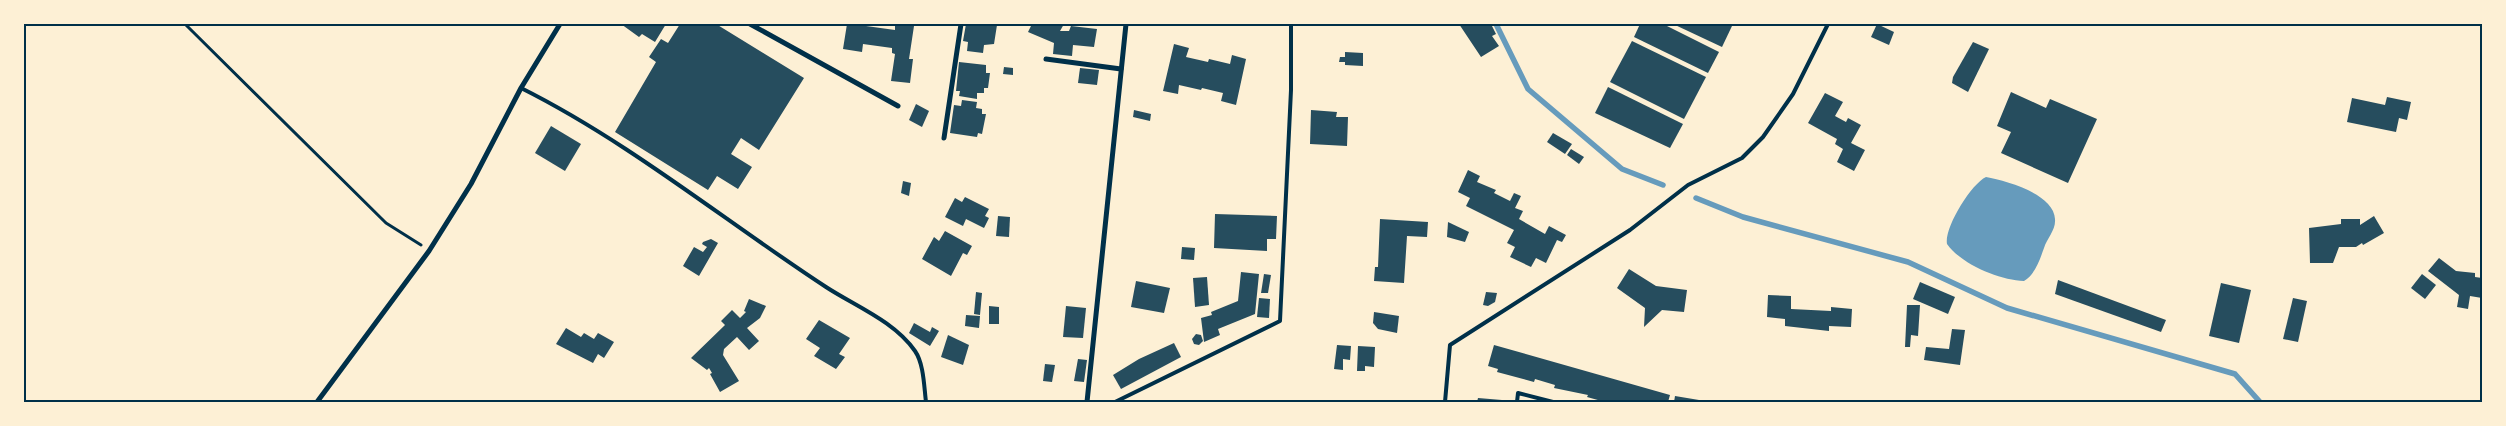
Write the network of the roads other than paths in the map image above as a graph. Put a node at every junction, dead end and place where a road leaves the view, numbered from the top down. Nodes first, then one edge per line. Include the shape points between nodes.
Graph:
1 (560, 24) edge
2 (750, 24) edge
3 (961, 24) edge
4 (1126, 24) edge
5 (1292, 24) edge
6 (1828, 24) edge
7 (1046, 59) dead end
8 (1121, 69) junction
9 (521, 88) junction
10 (898, 106) dead end
11 (944, 138) dead end
12 (317, 402) edge
13 (926, 402) edge
14 (1087, 402) edge
15 (1115, 402) edge
16 (1445, 402) edge
17 (1517, 402) edge
18 (1552, 402) edge

1 - 9 street
2 - 10 street
3 - 11 street
4 - 8 street
5 - 15 lane via 1280,321
6 - 16 lane via 1793,94 1763,137 1742,158 1688,185 1630,230 1450,345
7 - 8 street
8 - 14 street
9 - 12 street via 471,184 429,251
9 - 13 lane via 629,152 826,287 895,330 916,352
17 - 18 lane via 1518,392

